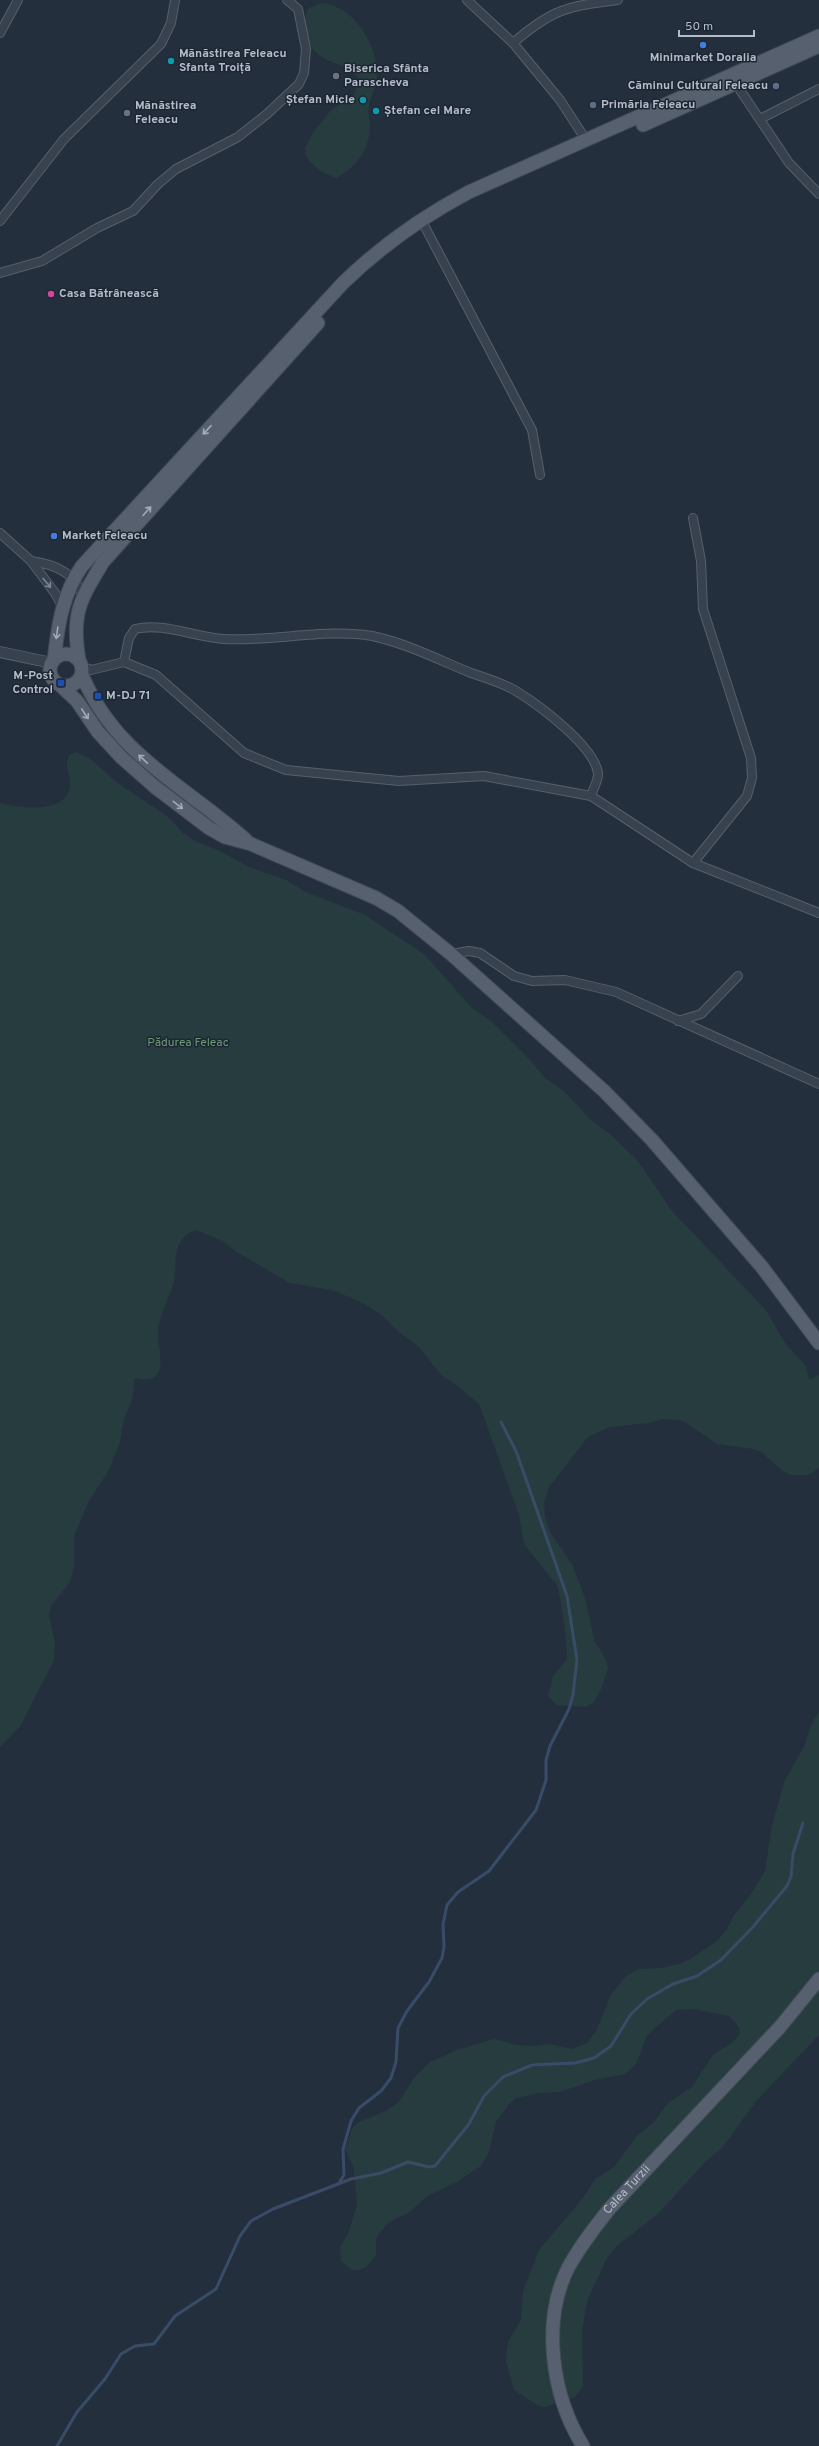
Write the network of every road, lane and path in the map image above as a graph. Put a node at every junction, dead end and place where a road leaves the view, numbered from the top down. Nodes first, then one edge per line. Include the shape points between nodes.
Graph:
1 (18, 0) edge
2 (175, 0) edge
3 (287, 0) edge
4 (467, 0) edge
5 (618, 0) edge
6 (600, 1) edge
7 (0, 33) edge
8 (819, 36) edge
9 (513, 43) junction
10 (819, 46) edge
11 (736, 84) junction
12 (819, 89) edge
13 (760, 119) junction
14 (586, 140) junction
15 (819, 194) edge
16 (0, 221) edge
17 (425, 227) junction
18 (0, 273) edge
19 (540, 475) dead end
20 (693, 518) dead end
21 (0, 533) edge
22 (31, 561) junction
23 (74, 578) junction
24 (82, 596) junction
25 (62, 606) junction
26 (0, 652) edge
27 (53, 662) junction
28 (124, 662) junction
29 (81, 667) junction
30 (60, 685) junction
31 (591, 796) junction
32 (251, 844) junction
33 (693, 863) junction
34 (819, 913) edge
35 (451, 954) junction
36 (738, 976) dead end
37 (678, 1021) junction
38 (819, 1084) edge
39 (819, 1343) edge
40 (819, 1979) edge
41 (583, 2446) edge

1 - 7 street
2 - 16 street via 172,23 161,44 64,139
3 - 18 street via 298,9 306,49 304,73 299,84 238,137 176,169 133,211 97,228 42,261
4 - 9 street
5 - 6 street
6 - 9 street via 567,7 550,15
8 - 14 main road
9 - 14 street via 560,100
10 - 11 main road
11 - 13 street
11 - 17 main road via 473,200
12 - 13 street
13 - 15 street via 790,163
14 -> 23 main road via 463,195 421,220 379,250 338,289 82,566
17 - 19 street via 532,430
24 -> 17 main road via 115,548 344,296 386,256
20 - 33 street via 701,561 703,609 751,758 752,778 747,796
21 - 22 street
22 - 23 street via 46,563
22 -> 25 street
23 - 24 street
23 - 25 main road
24 - 29 main road via 75,622
25 -> 27 main road
26 - 27 street
27 - 29 main road via 65,654
27 - 30 main road via 52,678
28 - 29 street via 92,670
28 - 31 street via 156,675 244,753 286,770 399,781 484,776
28 - 31 street via 129,638 135,629 150,626 210,638 253,641 334,634 371,636 394,642 516,690 586,748 595,762 598,774
29 - 30 main road via 73,685
32 -> 29 main road via 162,776 130,746 97,708
30 -> 32 main road via 77,701 109,744 139,774 209,828 225,837
31 - 33 street
32 - 35 main road via 376,898 398,911
33 - 34 street
35 - 37 street via 469,951 480,953 514,976 532,981 565,980 616,992
35 - 39 main road via 604,1091 652,1140 762,1267
36 - 37 street via 701,1014
37 - 38 street
40 - 41 main road, Calea Turzii via 780,2027 610,2208 591,2231 568,2269 560,2288 556,2314 553,2337 554,2362 566,2416

